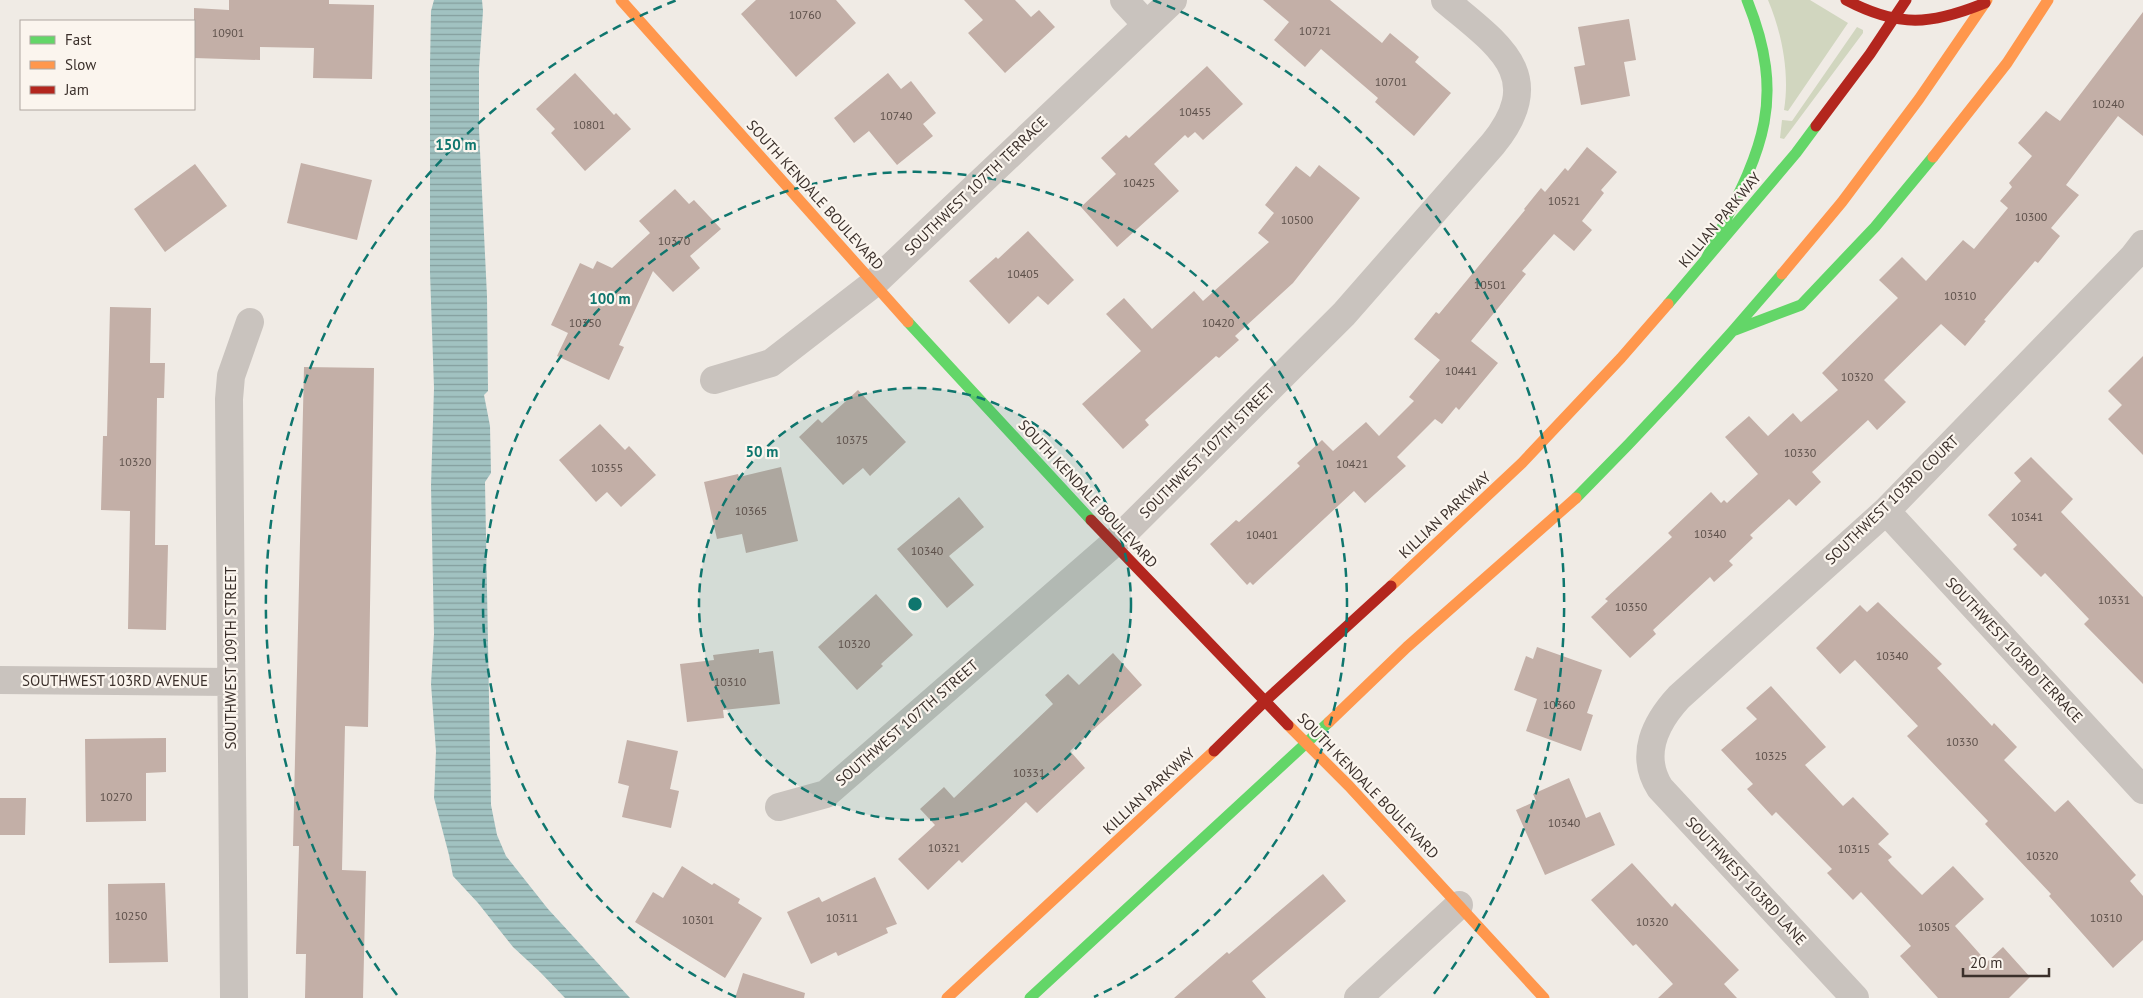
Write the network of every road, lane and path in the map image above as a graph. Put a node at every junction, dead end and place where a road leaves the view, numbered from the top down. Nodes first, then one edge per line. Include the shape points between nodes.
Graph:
1 (622, 0) edge
2 (1124, 0) edge
3 (1173, 0) edge
4 (1445, 0) edge
5 (1747, 0) edge
6 (1846, 0) edge
7 (1906, 0) edge
8 (2048, 0) edge
9 (1986, 1) edge
10 (1893, 20) junction
11 (1146, 24) junction
12 (2140, 256) edge
13 (1706, 259) junction
14 (874, 284) junction
15 (250, 322) dead end
16 (1735, 330) junction
17 (714, 380) dead end
18 (1886, 511) junction
19 (1113, 544) junction
20 (0, 680) edge
21 (231, 682) junction
22 (1265, 701) junction
23 (1308, 742) junction
24 (1649, 756) joint
25 (2143, 790) edge
26 (780, 807) dead end
27 (1459, 905) junction
28 (234, 998) edge
29 (947, 998) edge
30 (1030, 998) edge
31 (1358, 998) edge
32 (1544, 998) edge
33 (1855, 998) edge

1 - 14 main road, SOUTH KENDALE BOULEVARD
2 - 11 street
3 - 11 street, SOUTHWEST 107TH TERRACE
4 - 19 street, SOUTHWEST 107TH STREET via 1501,51 1514,70 1518,86 1515,109 1507,127 1344,314
5 - 13 main road via 1765,49 1767,113 1755,159
6 - 10 main road
7 - 10 main road, KILLIAN PARKWAY
8 - 16 main road via 2007,63 1956,130 1875,227 1801,305
9 - 10 main road via 1962,13 1925,22
9 - 16 main road via 1919,99 1842,202
10 - 13 main road, KILLIAN PARKWAY via 1796,154
11 - 14 street, SOUTHWEST 107TH TERRACE
12 - 18 street, SOUTHWEST 103RD COURT
13 - 22 main road, KILLIAN PARKWAY via 1621,358 1522,463
14 - 17 street, SOUTHWEST 107TH TERRACE via 772,363
14 - 19 main road, SOUTH KENDALE BOULEVARD
15 - 21 street, SOUTHWEST 109TH STREET via 229,387
16 - 23 main road via 1641,433 1567,507 1407,647
18 - 24 street, SOUTHWEST 103RD COURT via 1679,697 1661,721
18 - 25 street, SOUTHWEST 103RD TERRACE
19 - 22 main road, SOUTH KENDALE BOULEVARD
19 - 26 street, SOUTHWEST 107TH STREET via 826,794
20 - 21 street, SOUTHWEST 103RD AVENUE
21 - 28 street, SOUTHWEST 109TH STREET
22 - 23 main road, SOUTH KENDALE BOULEVARD
22 - 29 main road, KILLIAN PARKWAY
23 - 27 main road, SOUTH KENDALE BOULEVARD
23 - 30 main road
24 - 33 street, SOUTHWEST 103RD LANE via 1652,774 1660,788
27 - 31 street
27 - 32 main road, SOUTH KENDALE BOULEVARD

